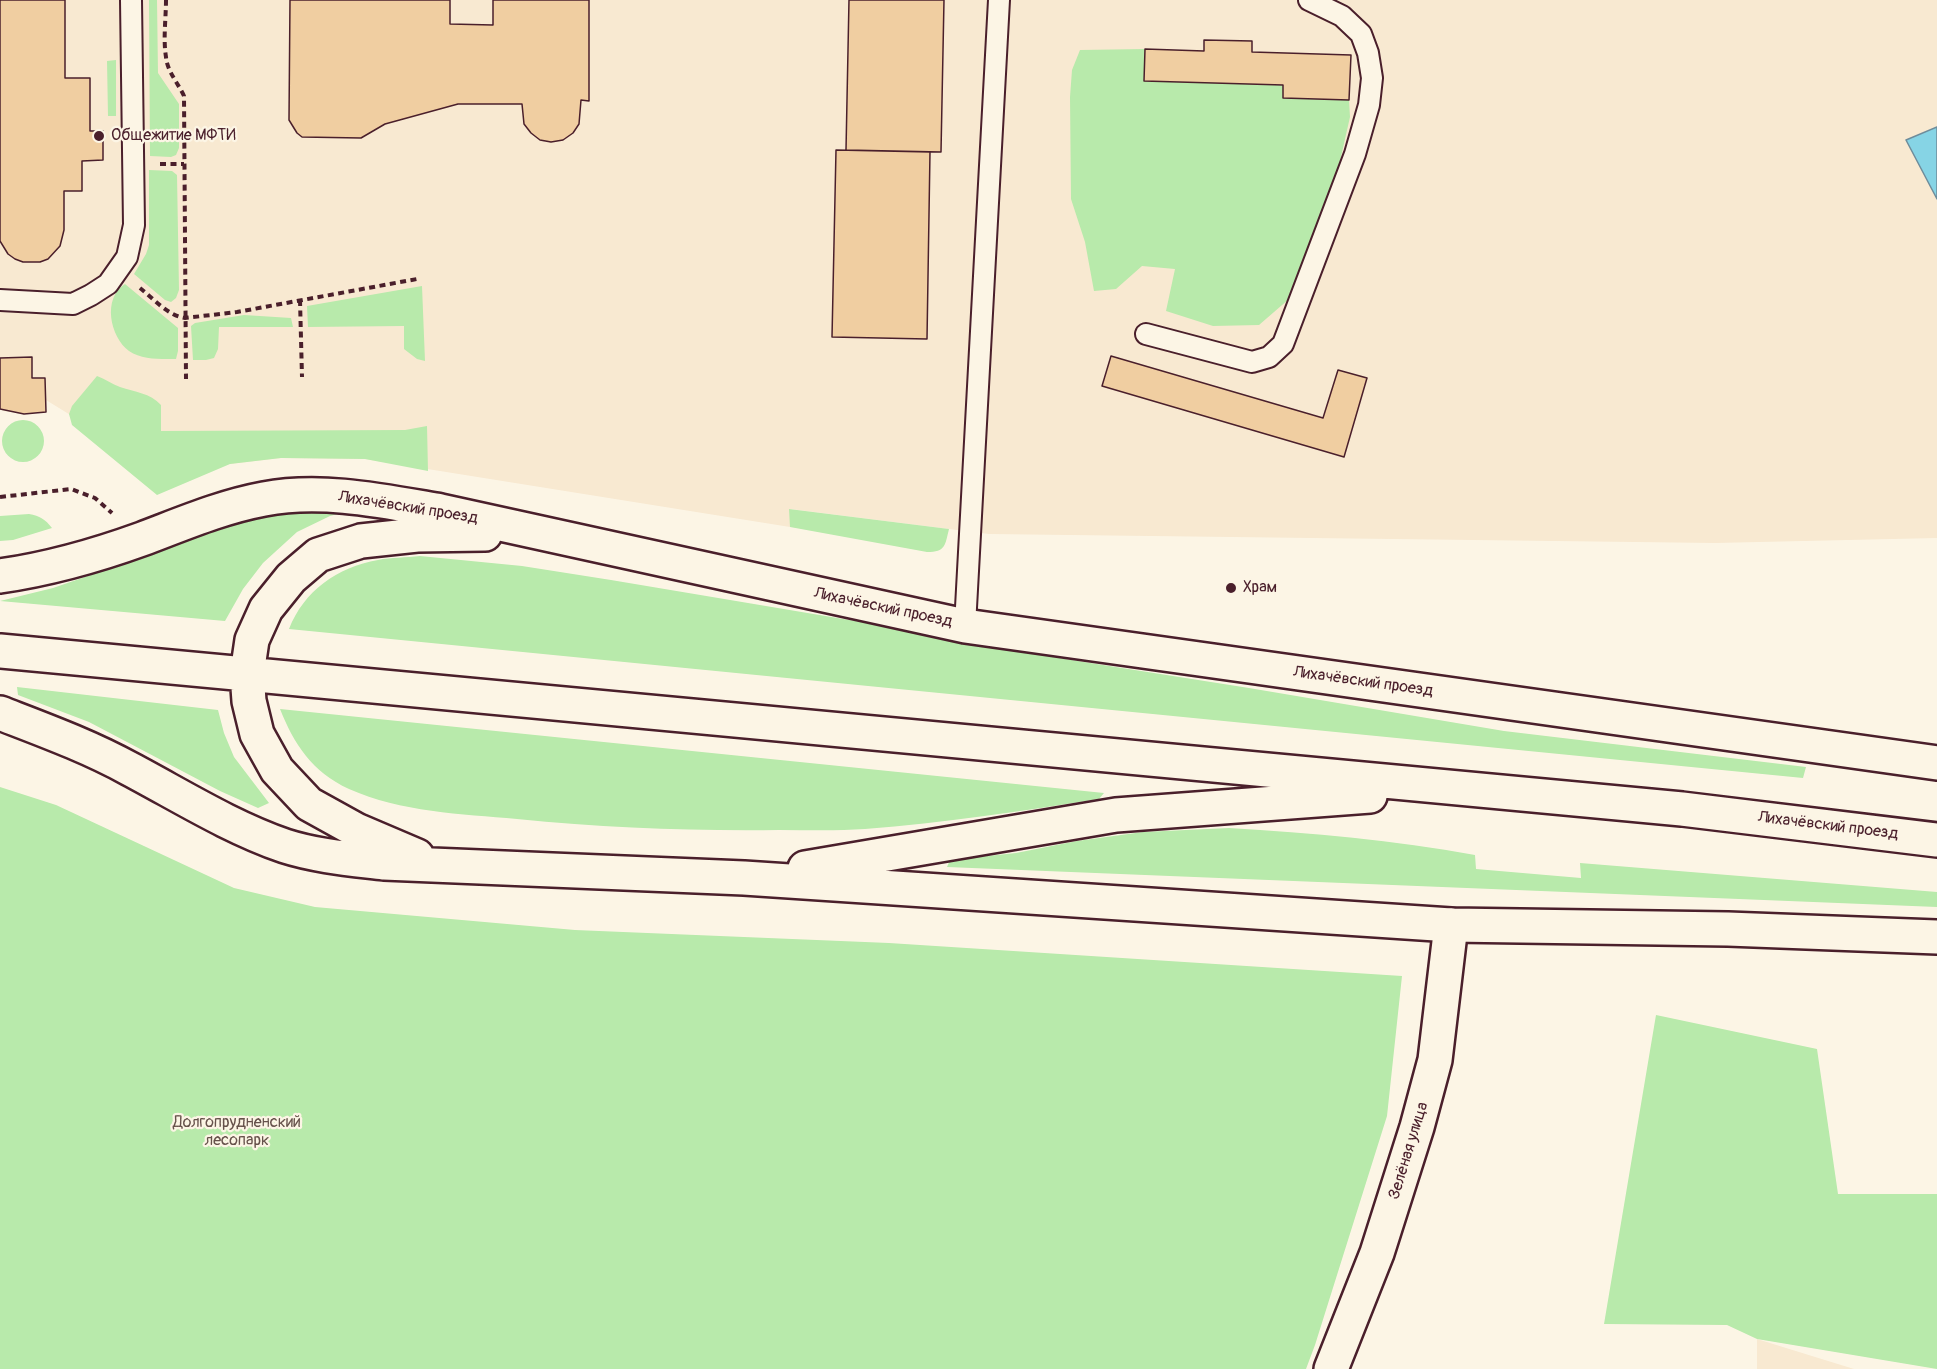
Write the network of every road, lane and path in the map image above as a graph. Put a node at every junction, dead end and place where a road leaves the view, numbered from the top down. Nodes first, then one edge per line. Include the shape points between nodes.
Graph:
1 (131, 0) edge
2 (166, 0) edge
3 (999, 0) edge
4 (1309, 0) edge
5 (157, 164) dead end
6 (184, 164) junction
7 (417, 279) dead end
8 (139, 287) dead end
9 (0, 300) edge
10 (300, 300) junction
11 (185, 318) junction
12 (1146, 334) dead end
13 (302, 377) dead end
14 (186, 379) dead end
15 (0, 497) edge
16 (117, 517) dead end
17 (540, 533) junction
18 (0, 576) edge
19 (964, 626) junction
20 (0, 651) edge
21 (247, 674) junction
22 (0, 713) edge
23 (1780, 741) junction
24 (1937, 749) edge
25 (1937, 763) edge
26 (1458, 789) junction
27 (1682, 808) junction
28 (1937, 819) edge
29 (1937, 840) edge
30 (437, 864) junction
31 (744, 878) junction
32 (1451, 925) junction
33 (1937, 937) edge
34 (1331, 1369) edge

1 - 9 lane via 134,225 127,257 108,284 73,304
2 - 6 path via 166,58 184,96
3 - 19 lane
4 - 12 lane via 1342,16 1361,34 1371,78 1369,105 1355,154 1283,344 1269,357 1252,362
5 - 6 path
6 - 11 path
7 - 10 path
8 - 11 path
10 - 11 path
10 - 13 path
11 - 14 path
15 - 16 path via 71,489 95,498
17 - 18 main road, Лихачёвский проезд via 380,500 317,494 264,498 84,558
17 - 19 main road, Лихачёвский проезд
17 - 21 main road via 417,535 361,542 318,555 291,578 266,609 252,640
19 - 23 main road, Лихачёвский проезд
20 - 21 main road, Лихачёвский проезд
21 - 26 main road, Лихачёвский проезд
21 - 30 main road via 257,734 277,770 309,804 356,830
22 - 30 main road via 109,759 238,827 286,846 373,862
23 - 24 main road, Лихачёвский проезд
23 - 25 main road, Лихачёвский проезд
26 - 27 main road, Лихачёвский проезд
26 - 31 main road via 1116,815
27 - 28 main road, Лихачёвский проезд
27 - 29 main road, Лихачёвский проезд
30 - 31 main road
31 - 32 main road
32 - 33 main road
32 - 34 main road, Зелёная улица via 1435,1060 1418,1127 1377,1253

